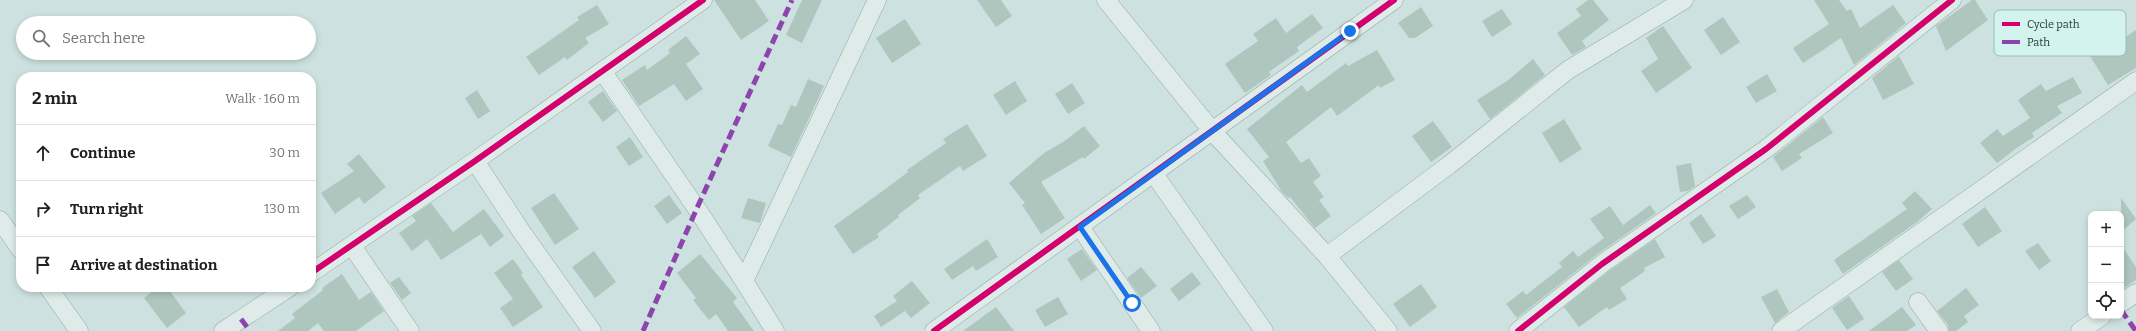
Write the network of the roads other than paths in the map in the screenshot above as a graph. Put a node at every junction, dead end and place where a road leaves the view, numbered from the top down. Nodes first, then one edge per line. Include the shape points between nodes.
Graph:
1 (703, 0) edge
2 (877, 0) edge
3 (1106, 0) edge
4 (1394, 0) edge
5 (1684, 0) edge
6 (1952, 0) edge
7 (603, 72) junction
8 (2136, 81) edge
9 (1213, 132) junction
10 (475, 161) junction
11 (1154, 174) junction
12 (0, 220) edge
13 (1080, 227) junction
14 (16, 243) edge
15 (352, 246) junction
16 (1327, 256) junction
17 (316, 270) edge
18 (744, 281) junction
19 (52, 292) edge
20 (282, 292) edge
21 (2136, 292) edge
22 (2124, 301) edge
23 (1918, 302) dead end
24 (2098, 319) edge
25 (79, 331) edge
26 (223, 331) edge
27 (410, 331) edge
28 (592, 331) edge
29 (776, 331) edge
30 (934, 331) edge
31 (1151, 331) edge
32 (1264, 331) edge
33 (1388, 331) edge
34 (1518, 331) edge
35 (1781, 331) edge
36 (1939, 331) edge
37 (2080, 331) edge

1 - 7 street
2 - 18 street
3 - 9 street
4 - 9 street
5 - 16 street via 1568,70 1449,165
6 - 34 street via 1766,148 1602,264
7 - 10 street
7 - 18 street
8 - 35 street
9 - 11 street
9 - 16 street
10 - 15 street
10 - 28 street
11 - 13 street
11 - 32 street
12 - 14 street
13 - 30 street
13 - 31 street
15 - 17 street
15 - 27 street
16 - 33 street
18 - 29 street
19 - 25 street
20 - 26 street
21 - 22 street
23 - 36 street
24 - 37 street

